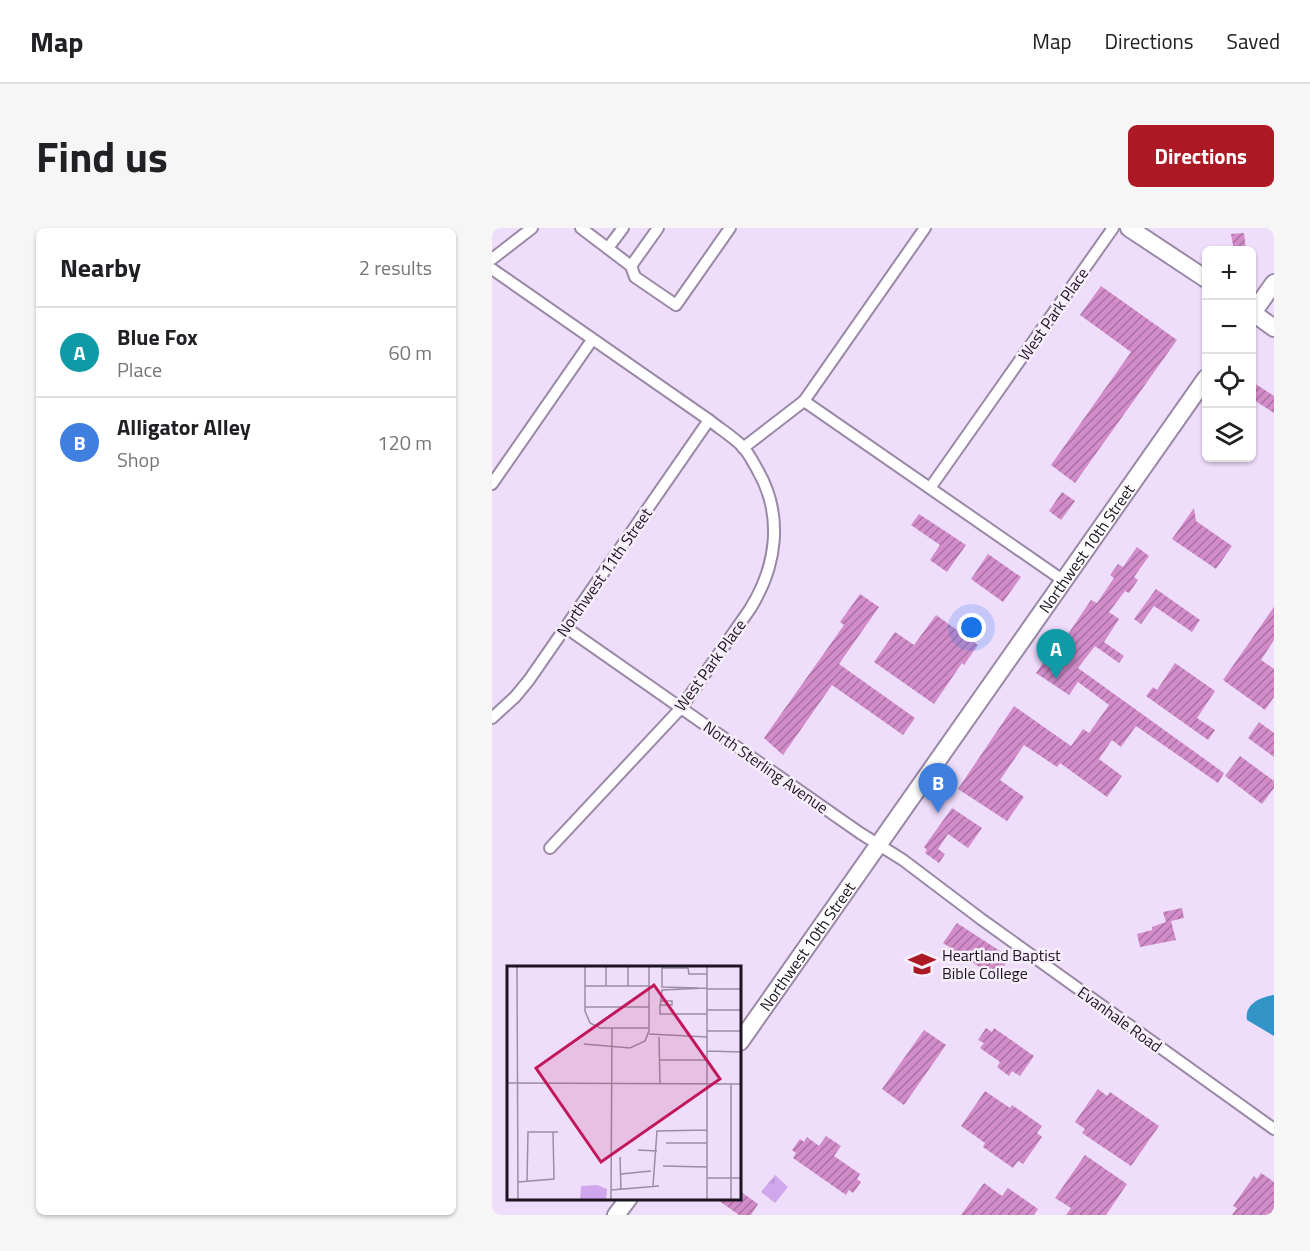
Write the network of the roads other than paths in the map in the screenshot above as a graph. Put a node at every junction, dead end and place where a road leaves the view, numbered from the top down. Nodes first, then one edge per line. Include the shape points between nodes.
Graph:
1 (532, 228) edge
2 (581, 228) edge
3 (623, 228) edge
4 (658, 228) edge
5 (730, 228) edge
6 (925, 228) edge
7 (1113, 228) edge
8 (1129, 228) edge
9 (608, 248) junction
10 (492, 259) edge
11 (632, 266) junction
12 (492, 269) edge
13 (1202, 276) edge
14 (1274, 283) edge
15 (1256, 308) edge
16 (1256, 316) edge
17 (1274, 328) edge
18 (592, 340) junction
19 (1202, 384) edge
20 (804, 401) junction
21 (709, 420) junction
22 (744, 448) junction
23 (492, 484) edge
24 (930, 488) junction
25 (1064, 581) junction
26 (565, 627) junction
27 (681, 708) junction
28 (492, 717) edge
29 (879, 844) junction
30 (550, 848) dead end
31 (741, 1041) edge
32 (1274, 1129) edge
33 (627, 1200) edge
34 (616, 1215) edge

1 - 10 street
2 - 9 street
3 - 9 street
4 - 11 street
5 - 11 street via 675,304 635,277
6 - 20 street
7 - 24 street, West Park Place
8 - 13 main road
9 - 11 street
12 - 18 street, West Park Place
14 - 15 main road
16 - 17 main road
18 - 21 street, West Park Place
18 - 23 street
19 - 25 main road, Northwest 10th Street
20 - 22 street
20 - 24 street
21 - 22 street, West Park Place
21 - 26 street, Northwest 11th Street
22 - 27 street, West Park Place via 770,495 774,528 771,561 760,593
24 - 25 street
25 - 29 main road, Northwest 10th Street
26 - 27 street, North Sterling Avenue
26 - 28 street, Northwest 11th Street via 515,697
27 - 29 street, North Sterling Avenue
27 - 30 street, West Park Place
29 - 31 main road, Northwest 10th Street
29 - 32 street, Evanhale Road
33 - 34 main road

